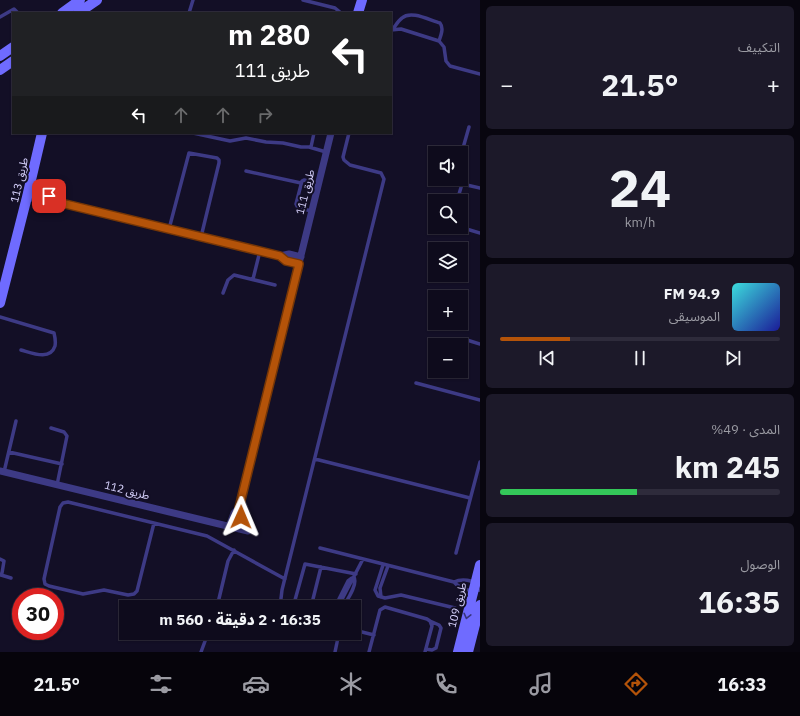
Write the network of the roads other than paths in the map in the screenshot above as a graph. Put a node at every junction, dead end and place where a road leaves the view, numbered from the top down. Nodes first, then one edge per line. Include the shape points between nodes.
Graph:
1 (80, 0) edge
2 (97, 0) edge
3 (193, 0) edge
4 (303, 0) edge
5 (362, 0) edge
6 (365, 0) edge
7 (17, 12) edge
8 (63, 12) edge
9 (79, 12) edge
10 (189, 12) edge
11 (340, 12) edge
12 (360, 12) edge
13 (360, 12) edge
14 (0, 18) edge
15 (392, 29) edge
16 (439, 41) junction
17 (12, 53) edge
18 (12, 54) edge
19 (12, 54) edge
20 (0, 56) edge
21 (0, 64) edge
22 (0, 70) edge
23 (12, 71) edge
24 (480, 74) edge
25 (469, 127) dead end
26 (42, 134) edge
27 (198, 134) edge
28 (314, 134) edge
29 (331, 134) edge
30 (349, 134) edge
31 (464, 146) edge
32 (311, 147) junction
33 (326, 152) junction
34 (246, 171) dead end
35 (301, 183) junction
36 (318, 183) junction
37 (468, 185) edge
38 (480, 188) edge
39 (28, 194) junction
40 (312, 212) junction
41 (169, 229) junction
42 (468, 229) edge
43 (480, 233) edge
44 (201, 236) junction
45 (260, 251) junction
46 (280, 256) junction
47 (300, 257) junction
48 (299, 264) junction
49 (253, 279) junction
50 (275, 285) dead end
51 (223, 293) dead end
52 (0, 303) edge
53 (0, 317) edge
54 (468, 340) edge
55 (480, 344) edge
56 (21, 350) dead end
57 (416, 383) dead end
58 (480, 400) edge
59 (16, 421) dead end
60 (51, 428) dead end
61 (9, 452) junction
62 (315, 459) junction
63 (480, 462) edge
64 (62, 464) junction
65 (2, 472) edge
66 (57, 485) junction
67 (470, 498) junction
68 (239, 508) junction
69 (154, 523) junction
70 (229, 526) junction
71 (239, 529) junction
72 (248, 531) dead end
73 (320, 548) dead end
74 (234, 550) junction
75 (456, 553) dead end
76 (0, 559) edge
77 (363, 559) junction
78 (383, 565) junction
79 (480, 565) edge
80 (388, 566) junction
81 (321, 567) junction
82 (0, 575) edge
83 (355, 576) junction
84 (11, 578) dead end
85 (285, 580) junction
86 (454, 582) junction
87 (477, 587) edge
88 (381, 597) junction
89 (219, 600) edge
90 (281, 600) edge
91 (295, 600) dead end
92 (312, 600) edge
93 (339, 600) edge
94 (347, 600) edge
95 (480, 605) edge
96 (455, 608) dead end
97 (430, 622) junction
98 (361, 632) edge
99 (374, 635) junction
100 (205, 640) edge
101 (338, 640) edge
102 (425, 650) edge
103 (460, 651) edge
104 (201, 652) edge
105 (335, 652) edge
106 (369, 652) edge

1 - 8 street
2 - 9 street
3 - 10 lane
4 - 11 lane via 335,8
5 - 12 street
6 - 13 street
7 - 14 lane via 14,9
15 - 16 lane via 401,29
15 - 16 lane via 407,15 417,16 442,25
16 - 24 lane via 444,47 446,61 450,66
17 - 20 street
18 - 21 street
19 - 22 street
22 - 23 street
25 - 31 lane
26 - 39 street, طريق 113
27 - 32 lane via 230,141 246,138
28 - 32 lane
29 - 33 street, طريق 111
30 - 62 lane via 344,160 350,165 381,173 384,179
32 - 33 lane
33 - 36 street, طريق 111
34 - 35 lane
35 - 36 lane via 304,180
35 - 40 lane via 296,206
36 - 40 street, طريق 111
37 - 38 lane
39 - 41 street via 47,202 57,202
39 - 52 street, طريق 113
40 - 47 street, طريق 111
41 - 44 street
41 - 44 lane via 188,155 192,152 219,160
42 - 43 lane
44 - 45 street
45 - 46 street
45 - 49 lane
46 - 47 street via 289,254
46 - 48 street via 286,261
47 - 48 street, طريق 111
48 - 68 street, طريق 111
49 - 50 lane
49 - 51 lane via 232,276 226,282
53 - 56 lane via 54,333 56,338 51,353 42,356
54 - 55 lane
57 - 58 lane
59 - 61 lane
60 - 64 lane via 66,434
61 - 64 lane
61 - 65 lane
62 - 67 lane
62 - 85 lane
63 - 67 lane
64 - 66 lane
65 - 66 street, طريق 112
66 - 70 street, طريق 112
67 - 75 lane
68 - 70 street, طريق 111
68 - 71 street, طريق 111
69 - 69 lane via 68,502 63,503 60,507 45,584 83,594 104,590 134,594 137,591
69 - 74 lane via 207,536
70 - 71 street, طريق 112
71 - 72 street, طريق 112
73 - 77 lane
74 - 85 lane
74 - 89 lane via 228,561
76 - 82 lane via 4,561
77 - 78 lane
77 - 83 lane
78 - 80 lane
78 - 88 lane via 375,590
79 - 87 street, طريق 109
80 - 86 lane
80 - 88 lane via 380,588
81 - 83 lane
81 - 91 lane via 306,564 304,566
81 - 92 lane
82 - 84 lane
83 - 93 lane via 348,581
83 - 94 lane via 355,584
85 - 90 lane
86 - 87 lane via 464,580
86 - 87 lane via 460,588
87 -> 103 street, طريق 109
88 - 96 lane via 401,595
95 - 103 street, طريق 109
97 - 99 lane via 423,617 382,608
97 - 102 lane via 432,626
97 - 102 lane via 440,625 441,628 436,648
98 - 99 lane
99 - 106 lane
100 - 104 lane
101 - 105 lane

